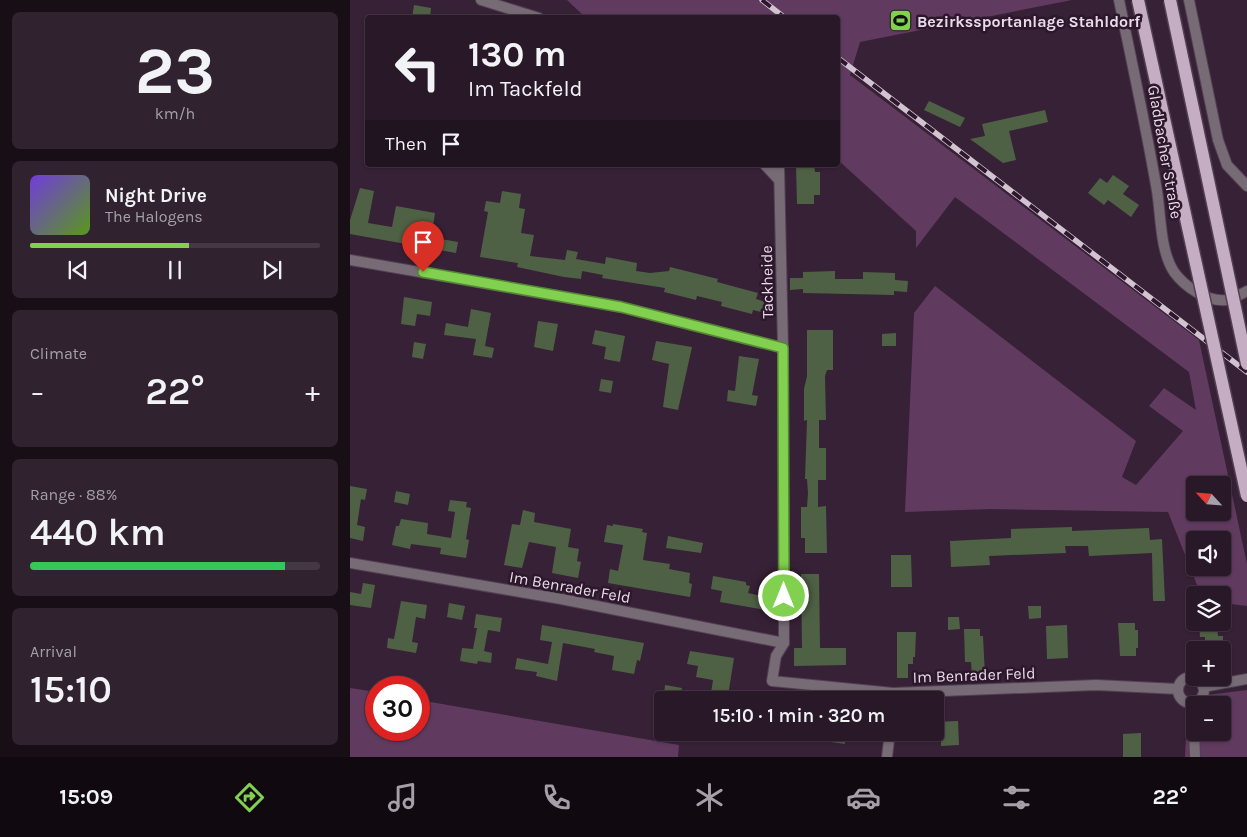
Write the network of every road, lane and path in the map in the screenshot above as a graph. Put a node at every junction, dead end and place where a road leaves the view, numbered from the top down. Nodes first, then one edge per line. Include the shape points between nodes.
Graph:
1 (481, 0) edge
2 (1119, 0) edge
3 (1138, 0) edge
4 (1170, 0) edge
5 (1189, 0) edge
6 (529, 15) edge
7 (767, 167) edge
8 (779, 167) edge
9 (779, 180) junction
10 (1247, 186) edge
11 (350, 260) edge
12 (1247, 291) edge
13 (783, 348) junction
14 (1247, 364) edge
15 (1247, 496) edge
16 (350, 564) edge
17 (784, 642) junction
18 (1247, 679) edge
19 (772, 681) joint
20 (1203, 687) junction
21 (1178, 689) junction
22 (848, 691) edge
23 (944, 694) edge
24 (1202, 696) edge
25 (1186, 702) edge
26 (889, 741) edge
27 (1194, 741) edge
28 (887, 757) edge
29 (1195, 757) edge

1 - 6 street
2 - 12 street, Gladbacher Straße via 1166,249 1174,271 1199,294 1216,299 1228,300
3 - 15 main road, Gladbacher Straße, bridge
4 - 14 main road, bridge
5 - 10 street via 1218,140 1228,165
7 - 9 street
8 - 9 street, Tackheide
9 - 13 street, Tackheide
11 - 13 street via 621,307
13 - 17 street, Tackheide
16 - 17 street, Im Benrader Feld via 571,601
17 - 19 street, Tackheide via 776,656
18 - 20 street
19 - 22 street, Im Benrader Feld
20 - 21 street via 1194,678 1188,678
20 - 24 street
21 - 23 street, Im Benrader Feld via 1096,685
21 - 25 street
26 - 28 street
27 - 29 street

